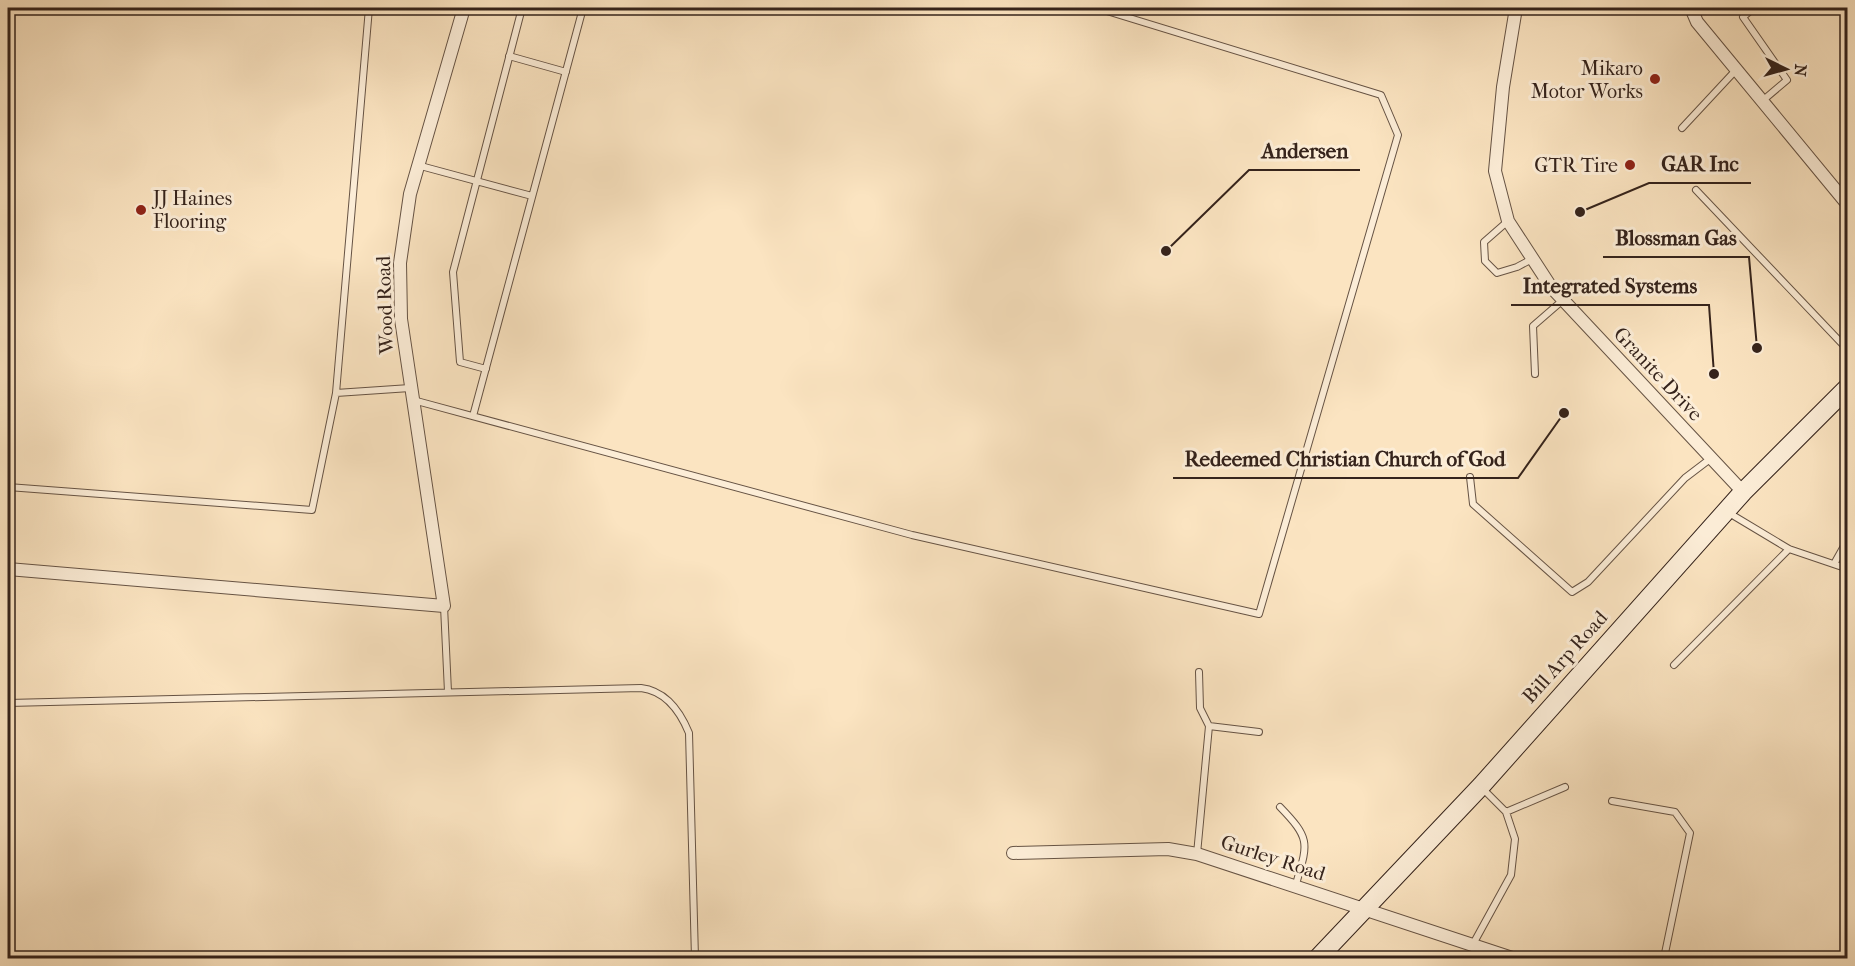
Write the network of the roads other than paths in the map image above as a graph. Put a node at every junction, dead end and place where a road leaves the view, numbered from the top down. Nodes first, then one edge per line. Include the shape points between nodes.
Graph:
1 (369, 8) edge
2 (464, 8) edge
3 (522, 8) edge
4 (583, 8) edge
5 (1097, 8) edge
6 (1516, 8) edge
7 (1691, 8) edge
8 (1754, 8) edge
9 (509, 56) junction
10 (1736, 70) junction
11 (566, 72) junction
12 (1761, 102) junction
13 (1682, 128) dead end
14 (417, 165) junction
15 (477, 181) junction
16 (1696, 190) dead end
17 (532, 196) junction
18 (1848, 205) edge
19 (1508, 221) junction
20 (1532, 259) junction
21 (1563, 300) junction
22 (1848, 350) edge
23 (486, 369) junction
24 (1535, 374) dead end
25 (1848, 387) edge
26 (336, 393) junction
27 (411, 394) junction
28 (473, 416) junction
29 (1710, 459) junction
30 (1470, 477) dead end
31 (8, 487) edge
32 (1743, 492) junction
33 (1726, 511) junction
34 (1848, 539) edge
35 (1789, 549) junction
36 (1834, 564) junction
37 (8, 569) edge
38 (1848, 569) edge
39 (444, 606) junction
40 (1674, 665) dead end
41 (1199, 672) dead end
42 (448, 692) junction
43 (8, 703) edge
44 (1209, 726) junction
45 (1259, 732) dead end
46 (1481, 786) junction
47 (1565, 787) dead end
48 (1612, 801) dead end
49 (1280, 807) dead end
50 (1506, 812) junction
51 (1013, 854) dead end
52 (1197, 854) junction
53 (1296, 884) junction
54 (1365, 909) junction
55 (1478, 951) edge
56 (695, 958) edge
57 (1318, 958) edge
58 (1512, 958) edge
59 (1664, 958) edge

1 - 26 lane
2 - 14 street, Wood Road
3 - 9 lane
4 - 11 lane
5 - 28 lane via 1381,95 1398,135 1259,614 912,535
6 - 19 street, Granite Drive via 1495,171
7 - 10 street via 1697,22
8 - 12 lane via 1743,17 1787,80
9 - 11 lane
9 - 15 lane
10 - 12 street
10 - 13 lane
11 - 17 lane
12 - 18 street
14 - 15 lane
14 - 27 street, Wood Road via 400,263 401,319
15 - 17 lane
15 - 23 lane via 453,272 460,362
16 - 22 lane
17 - 23 lane
19 - 20 street, Granite Drive
19 - 20 lane via 1484,242 1485,261 1497,273
20 - 21 street, Granite Drive
21 - 24 lane via 1533,326
21 - 29 street, Granite Drive
23 - 28 lane
25 - 32 main road, Bill Arp Road
26 - 27 lane
26 - 31 lane via 312,510
27 - 28 lane
27 - 39 street, Wood Road
29 - 30 lane via 1685,478 1588,582 1572,592 1473,504
29 - 32 street, Granite Drive
32 - 33 main road, Bill Arp Road
33 - 35 lane
33 - 46 main road, Bill Arp Road
34 - 36 lane
35 - 36 lane
35 - 40 lane
36 - 38 lane
37 - 39 street
39 - 42 lane
41 - 44 lane via 1200,708
42 - 43 lane
42 - 56 lane via 641,688 656,690 670,702 689,733
44 - 45 lane
44 - 52 lane
46 - 50 lane
46 - 54 main road, Bill Arp Road
47 - 50 lane
48 - 59 lane via 1675,812 1690,834
49 - 53 lane via 1301,829 1305,841
50 - 55 lane via 1515,839 1510,875
51 - 52 street, Gurley Road via 1168,849
52 - 53 street, Gurley Road
53 - 54 street, Gurley Road
54 - 55 street, Gurley Road
54 - 57 main road, Bill Arp Road
55 - 58 street, Gurley Road

